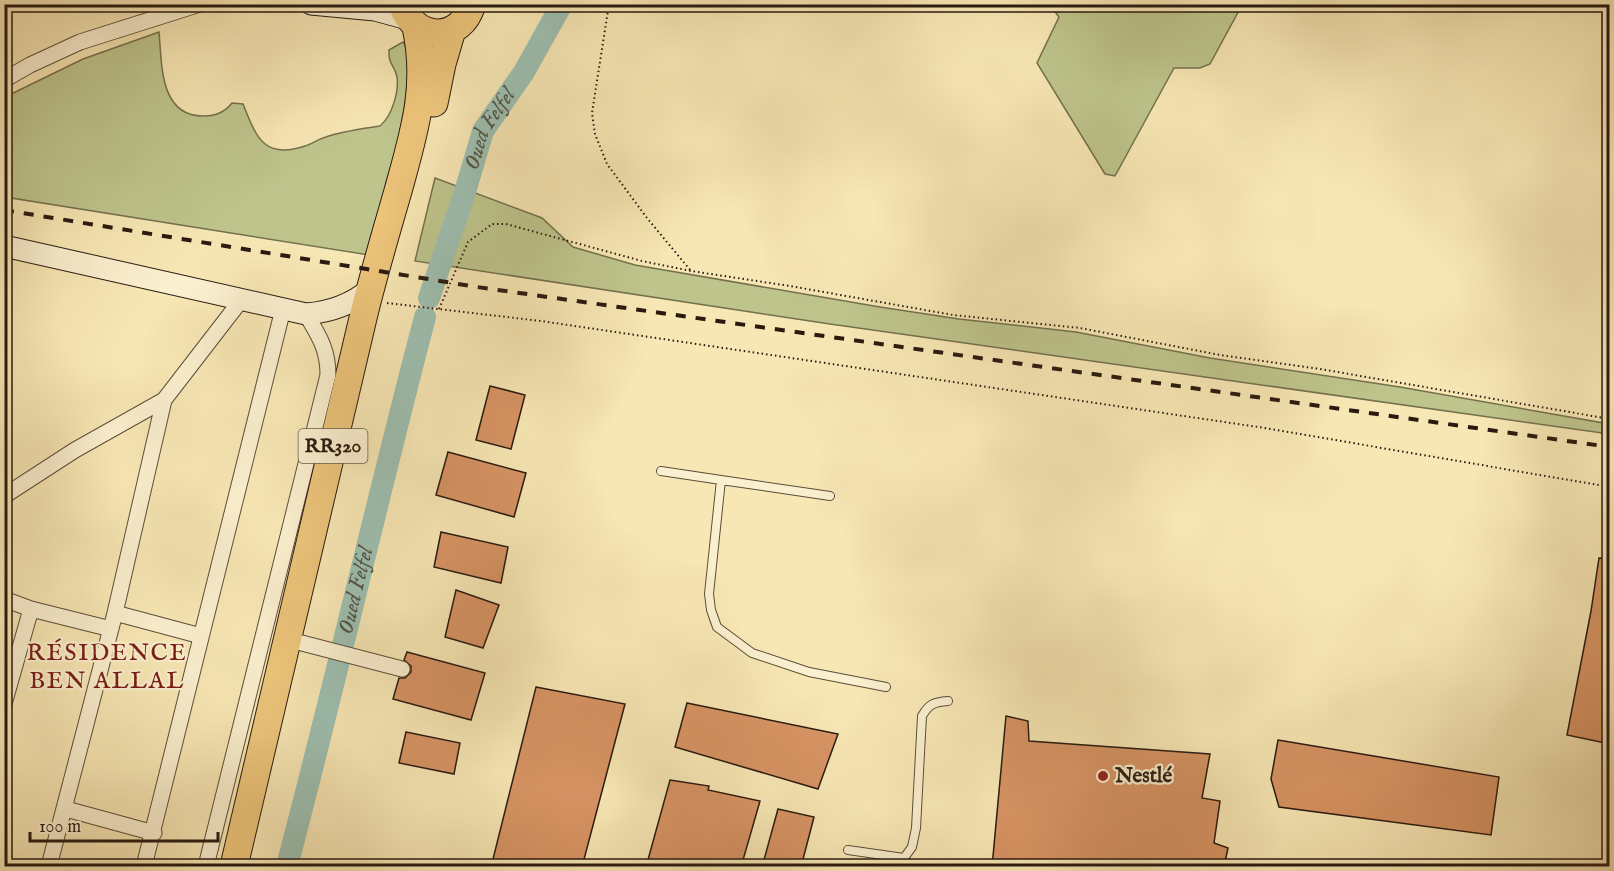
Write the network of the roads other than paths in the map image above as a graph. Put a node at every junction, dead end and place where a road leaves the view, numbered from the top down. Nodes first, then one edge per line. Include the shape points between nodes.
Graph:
1 (200, 4) edge
2 (312, 4) edge
3 (472, 4) edge
4 (409, 17) edge
5 (452, 30) junction
6 (4, 80) edge
7 (4, 246) edge
8 (376, 295) junction
9 (242, 300) junction
10 (283, 309) junction
11 (306, 314) junction
12 (164, 400) junction
13 (661, 471) dead end
14 (721, 480) junction
15 (4, 496) edge
16 (830, 496) dead end
17 (4, 599) edge
18 (31, 609) junction
19 (115, 613) junction
20 (111, 629) junction
21 (201, 636) junction
22 (298, 642) junction
23 (402, 669) dead end
24 (886, 687) dead end
25 (948, 701) dead end
26 (4, 704) edge
27 (66, 809) junction
28 (154, 833) junction
29 (848, 849) dead end
30 (50, 867) edge
31 (144, 867) edge
32 (206, 867) edge
33 (234, 867) edge
34 (243, 867) edge

1 - 6 street via 80,42
2 - 4 street
3 - 5 highway, RR320 via 465,20
4 - 5 highway via 423,30
4 - 8 highway, RR320 via 422,62 421,97
5 - 8 highway, RR320 via 426,142
7 - 9 street
8 - 11 street via 334,310
8 - 22 highway, RR320
8 - 33 highway, RR320
9 - 10 street
9 - 12 street
10 - 11 street
10 - 21 street
11 - 32 street via 324,345 328,375
12 - 15 street
12 - 19 street
13 - 14 lane
14 - 16 lane
14 - 24 lane via 709,594 717,627 752,653 809,672
17 - 18 street
18 - 20 street
18 - 26 street
19 - 20 street
19 - 21 street
20 - 27 street
21 - 28 street
22 - 23 street
22 - 34 highway, RR320
25 - 29 lane via 928,706 922,716 912,848 904,858
27 - 28 street
27 - 30 street
28 - 31 street

